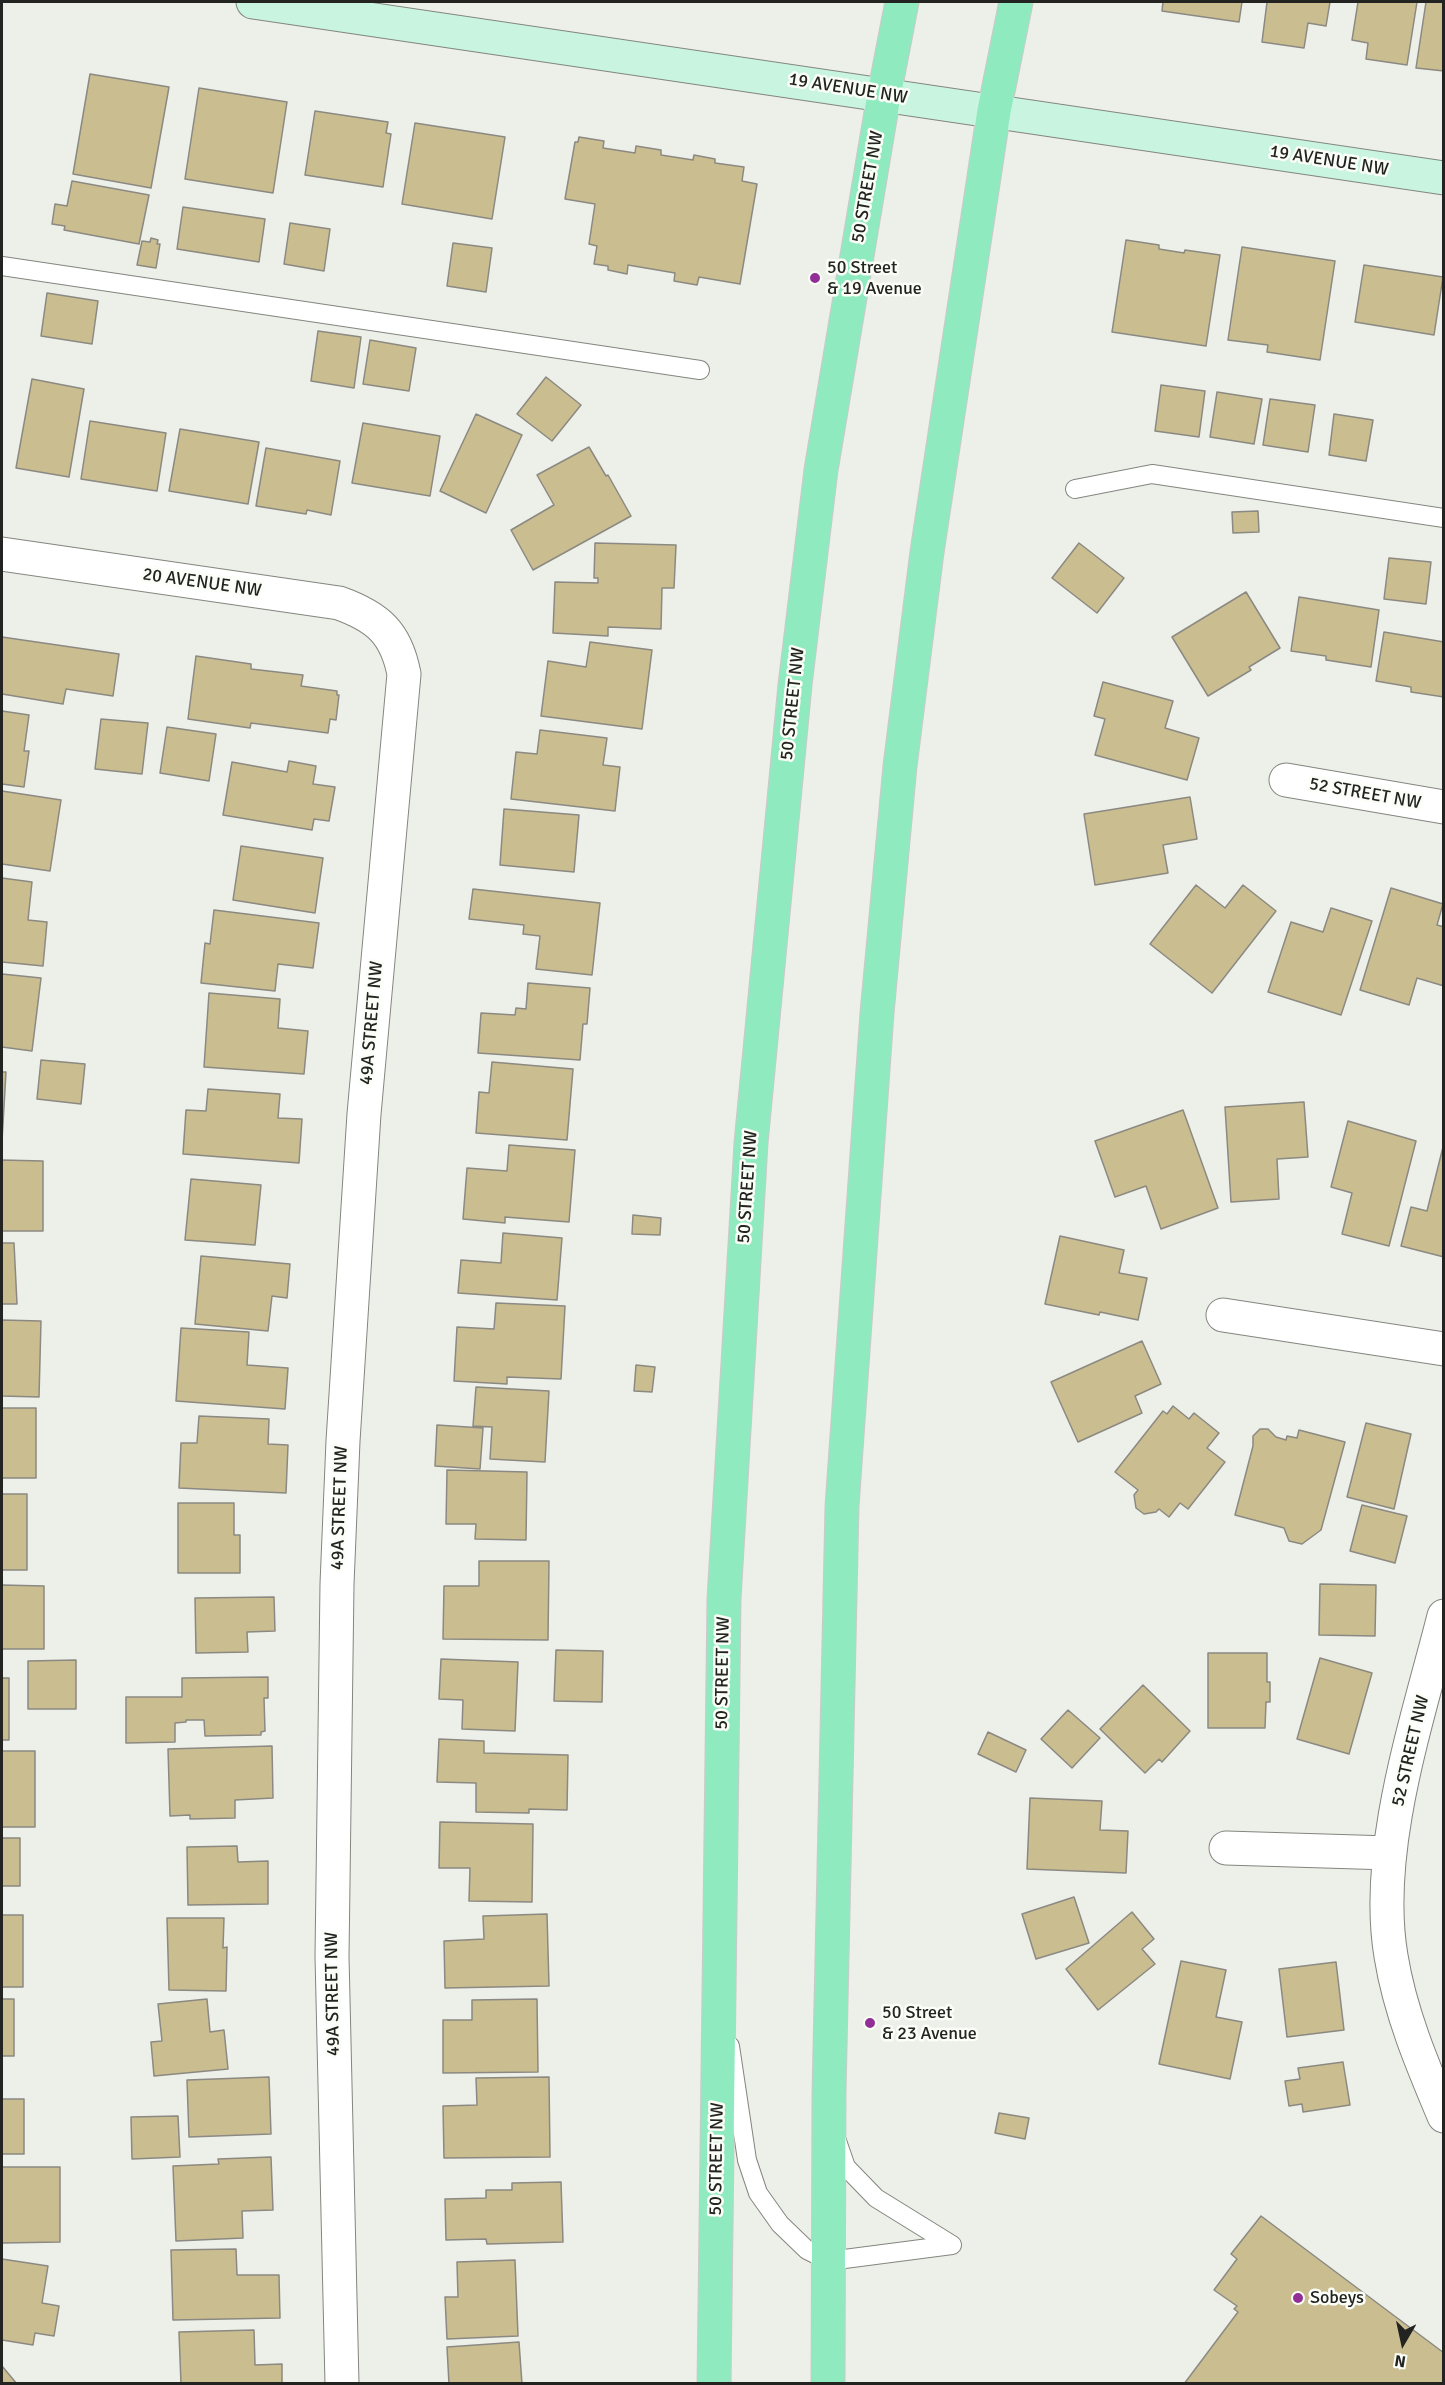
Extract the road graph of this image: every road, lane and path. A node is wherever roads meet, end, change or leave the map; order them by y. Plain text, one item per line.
1 (253, 2) edge
2 (902, 2) edge
3 (1016, 2) edge
4 (884, 95) junction
5 (994, 111) junction
6 (1443, 178) edge
7 (2, 266) edge
8 (700, 370) dead end
9 (1075, 489) dead end
10 (1443, 518) edge
11 (2, 554) edge
12 (391, 637) joint
13 (1286, 780) dead end
14 (1443, 807) edge
15 (1223, 1315) dead end
16 (1443, 1349) edge
17 (1443, 1616) edge
18 (1226, 1848) dead end
19 (1390, 1853) junction
20 (720, 1980) junction
21 (829, 2116) junction
22 (1443, 2116) edge
23 (829, 2261) junction
24 (342, 2384) edge
25 (714, 2384) edge
26 (828, 2384) edge

1 - 4 street, 19 AVENUE NW
2 - 4 main road, 50 STREET NW
3 - 5 main road
4 - 5 street, 19 AVENUE NW
4 - 20 main road, 50 STREET NW
5 - 6 street, 19 AVENUE NW
5 - 21 main road
7 - 8 lane
9 - 10 lane
11 - 12 street, 20 AVENUE NW
12 - 24 street, 49A STREET NW
13 - 14 street, 52 STREET NW
15 - 16 street
17 - 19 street, 52 STREET NW
18 - 19 street
19 - 22 street, 52 STREET NW
20 - 23 lane
20 - 25 main road, 50 STREET NW
21 - 23 main road
21 - 23 lane
23 - 26 main road

